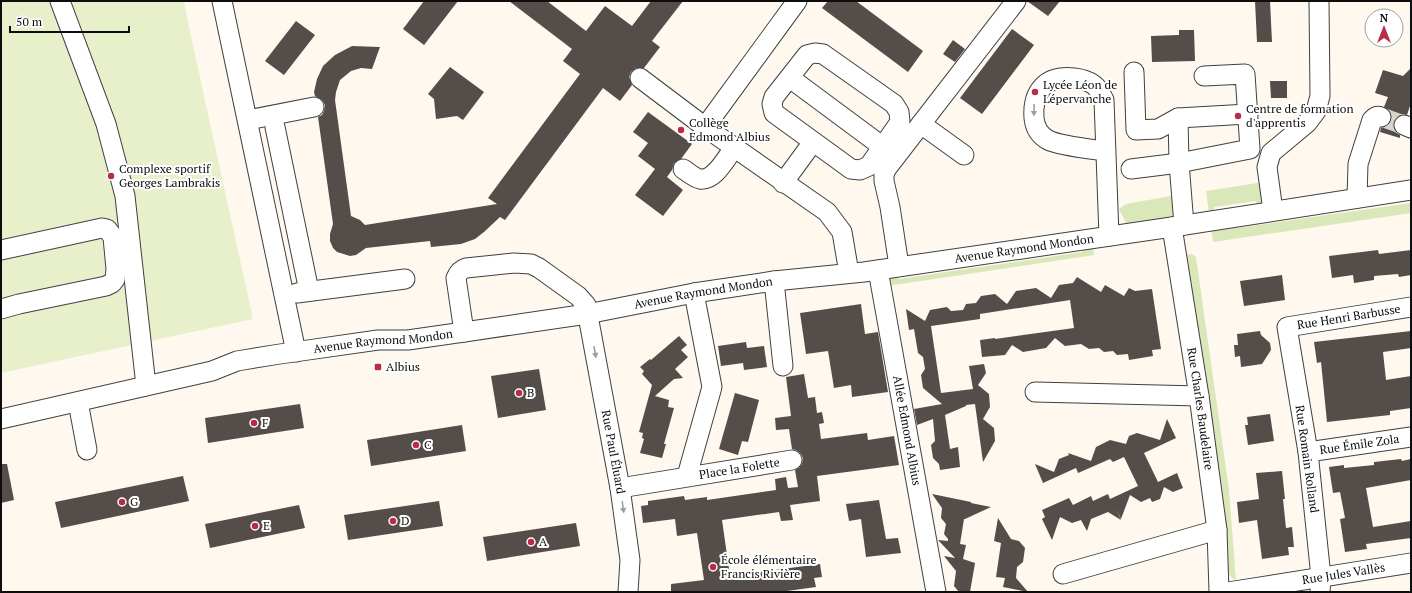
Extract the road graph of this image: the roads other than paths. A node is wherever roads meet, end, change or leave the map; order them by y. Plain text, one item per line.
1 (60, 1) edge
2 (222, 1) edge
3 (797, 1) edge
4 (1016, 1) edge
5 (1319, 1) edge
6 (1134, 72) dead end
7 (1204, 76) dead end
8 (640, 78) dead end
9 (790, 78) junction
10 (314, 107) dead end
11 (1248, 114) junction
12 (1381, 117) dead end
13 (1178, 118) junction
14 (248, 120) junction
15 (921, 124) junction
16 (274, 127) dead end
17 (705, 127) junction
18 (814, 142) junction
19 (883, 147) junction
20 (734, 148) junction
21 (1105, 151) junction
22 (964, 155) dead end
23 (1179, 163) junction
24 (683, 169) dead end
25 (1131, 169) dead end
26 (783, 183) junction
27 (1411, 190) edge
28 (1357, 198) junction
29 (1273, 211) junction
30 (1178, 226) junction
31 (1109, 236) junction
32 (1, 250) edge
33 (899, 266) junction
34 (878, 270) junction
35 (849, 273) junction
36 (405, 279) dead end
37 (774, 281) junction
38 (309, 291) junction
39 (694, 292) junction
40 (284, 296) junction
41 (1411, 307) edge
42 (1, 309) edge
43 (587, 314) junction
44 (1287, 327) joint
45 (464, 332) junction
46 (296, 352) junction
47 (783, 366) dead end
48 (146, 386) junction
49 (1035, 392) dead end
50 (1200, 396) junction
51 (78, 402) junction
52 (1, 419) edge
53 (1411, 437) edge
54 (87, 450) dead end
55 (1308, 452) junction
56 (792, 460) dead end
57 (687, 476) junction
58 (620, 488) junction
59 (1217, 530) junction
60 (1411, 564) edge
61 (1063, 574) dead end
62 (1321, 584) edge
63 (628, 592) edge
64 (936, 592) edge
65 (1219, 592) edge
66 (1228, 592) edge

1 - 48 street
2 - 14 street
3 - 17 street
4 - 15 street
5 - 29 street
6 - 13 street
7 - 11 street
8 - 17 street
9 - 18 street
9 - 19 street
9 - 19 street
10 - 14 street
11 - 13 street
11 - 23 street
12 - 28 street
13 - 23 street, Rue Charles Baudelaire
14 - 40 street
15 - 22 street
15 - 33 street
16 - 38 street
17 - 20 street
18 - 19 street
18 - 26 street
20 - 24 street
20 - 26 street
21 -> 21 street
21 - 31 street
23 - 25 street
23 - 30 street, Rue Charles Baudelaire
26 - 35 street
27 - 28 street, Avenue Raymond Mondon
28 - 29 street, Avenue Raymond Mondon
29 - 30 street, Avenue Raymond Mondon
30 - 31 street, Avenue Raymond Mondon
30 - 50 street, Rue Charles Baudelaire
31 - 33 street, Avenue Raymond Mondon
32 - 42 street
33 - 34 street, Avenue Raymond Mondon
34 - 35 street, Avenue Raymond Mondon
34 - 64 street, Allée Edmond Albius
35 - 37 street, Avenue Raymond Mondon
36 - 38 street
37 - 39 street, Avenue Raymond Mondon
37 - 47 street
38 - 40 street
39 - 43 street, Avenue Raymond Mondon
39 - 57 street, Place la Folette
40 - 46 street
41 - 44 street, Rue Henri Barbusse
43 - 45 street, Avenue Raymond Mondon
43 - 45 street, Rue Paul Éluard
43 -> 58 street, Rue Paul Éluard
44 - 55 street, Rue Romain Rolland
45 - 46 street, Avenue Raymond Mondon
46 - 48 street, Avenue Raymond Mondon
48 - 51 street, Avenue Raymond Mondon
49 - 50 street
50 - 59 street, Rue Charles Baudelaire
51 - 52 street, Avenue Raymond Mondon
51 - 54 street
53 - 55 street, Rue Émile Zola
55 - 62 street, Rue Romain Rolland
56 - 57 street, Place la Folette
57 - 58 street, Place la Folette
58 -> 63 street, Rue Paul Éluard
59 - 61 street
59 - 65 street, Rue Charles Baudelaire
60 - 62 street, Rue Jules Vallès
62 - 66 street, Rue Jules Vallès

